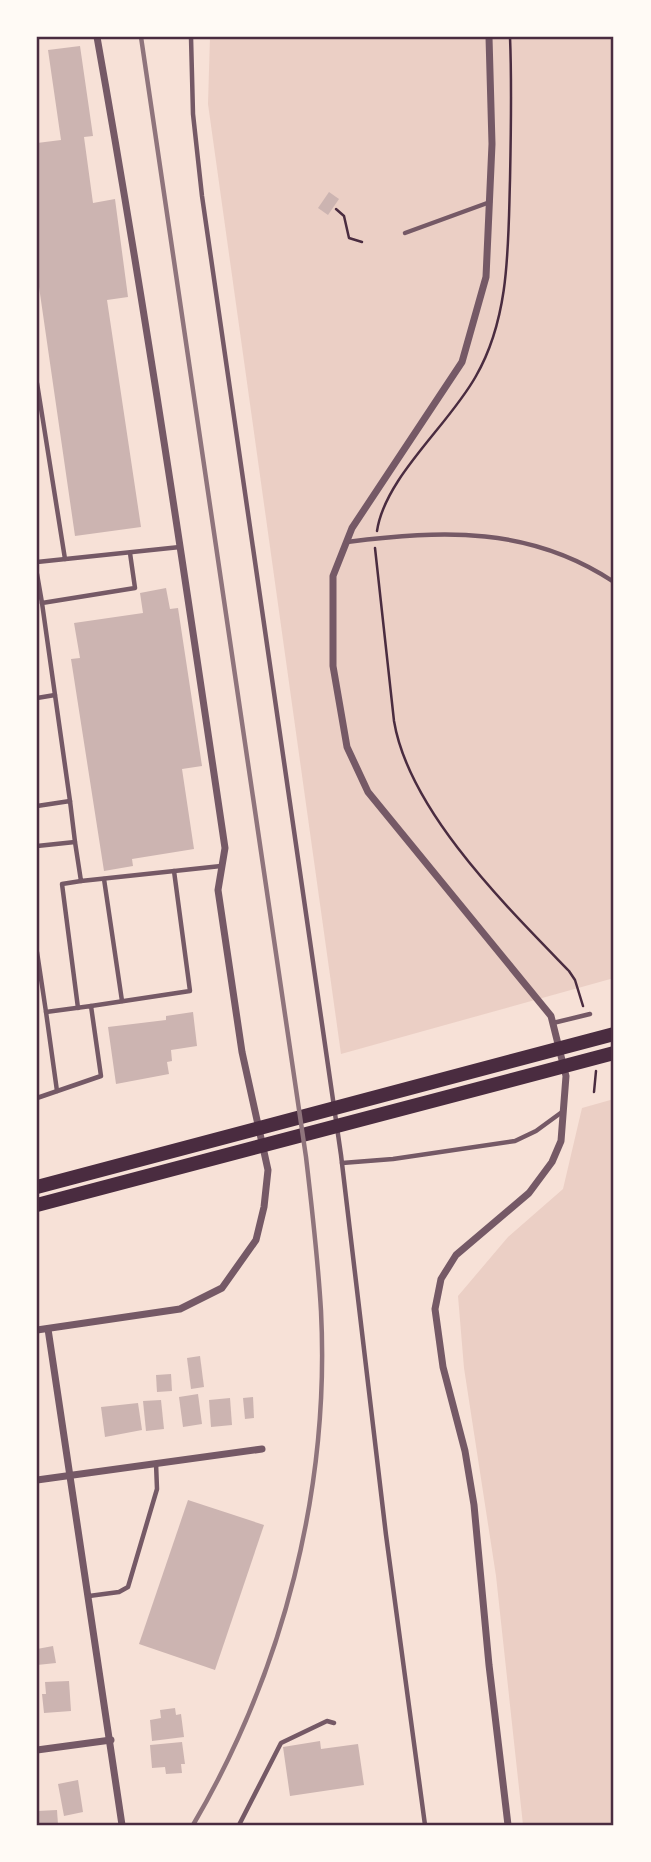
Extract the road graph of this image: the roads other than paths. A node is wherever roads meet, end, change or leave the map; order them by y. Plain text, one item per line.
1 (97, 37) edge
2 (191, 37) edge
3 (489, 37) edge
4 (490, 202) junction
5 (405, 233) dead end
6 (37, 383) edge
7 (347, 542) junction
8 (181, 546) junction
9 (130, 553) junction
10 (65, 559) junction
11 (37, 562) edge
12 (37, 574) edge
13 (614, 582) edge
14 (37, 583) edge
15 (41, 603) junction
16 (55, 695) junction
17 (37, 698) edge
18 (70, 801) junction
19 (37, 806) edge
20 (75, 842) junction
21 (37, 846) edge
22 (223, 866) junction
23 (174, 871) junction
24 (104, 879) junction
25 (81, 881) junction
26 (37, 952) edge
27 (122, 1001) junction
28 (91, 1006) junction
29 (78, 1008) junction
30 (46, 1012) junction
31 (588, 1015) road end
32 (553, 1023) junction
33 (614, 1034) edge
34 (614, 1053) edge
35 (57, 1091) junction
36 (37, 1098) edge
37 (564, 1111) junction
38 (342, 1163) junction
39 (37, 1187) edge
40 (37, 1205) edge
41 (48, 1329) junction
42 (37, 1330) edge
43 (262, 1449) dead end
44 (156, 1463) junction
45 (70, 1476) junction
46 (37, 1480) edge
47 (89, 1596) junction
48 (334, 1723) dead end
49 (111, 1740) junction
50 (37, 1750) edge
51 (122, 1825) edge
52 (239, 1825) edge
53 (425, 1825) edge
54 (508, 1825) edge

1 - 8 street
2 - 38 lane
3 - 4 street
4 - 5 lane
4 - 7 street
6 - 10 lane
7 - 13 lane
7 - 32 street
8 - 9 lane
8 - 22 street
9 - 10 lane
9 - 15 lane
10 - 11 lane
12 - 14 lane
14 - 15 lane
15 - 16 lane
16 - 17 lane
16 - 18 lane
18 - 19 lane
18 - 20 lane
20 - 21 lane
20 - 25 lane
22 - 23 lane
22 - 41 street
23 - 24 lane
23 - 27 lane
24 - 25 lane
24 - 27 lane
25 - 29 lane
26 - 30 lane
27 - 28 lane
28 - 29 lane
28 - 35 lane
29 - 30 lane
30 - 35 lane
31 - 32 lane
32 - 37 street
33 - 39 highway
34 - 40 highway
35 - 36 lane
37 - 38 lane
37 - 54 street
38 - 53 lane
41 - 42 street
41 - 45 street
43 - 44 street
44 - 45 street
44 - 47 lane
45 - 46 street
45 - 47 street
47 - 49 street
48 - 52 lane
49 - 50 street
49 - 51 street

